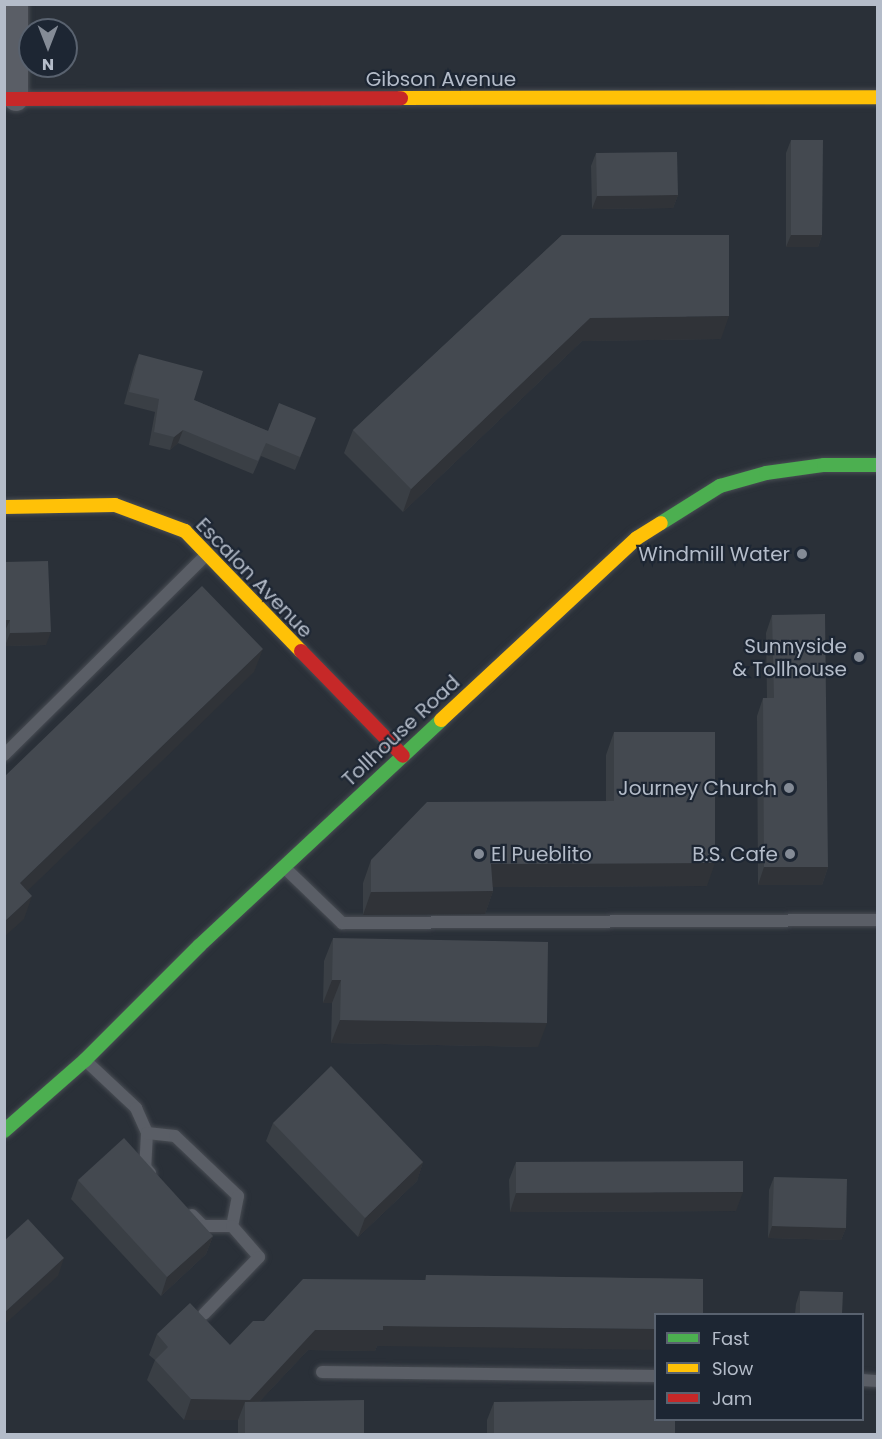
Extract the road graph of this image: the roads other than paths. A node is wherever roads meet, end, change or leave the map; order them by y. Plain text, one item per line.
1 (16, 4) edge
2 (878, 97) edge
3 (10, 99) edge
4 (878, 465) edge
5 (4, 507) edge
6 (206, 554) junction
7 (4, 755) edge
8 (403, 756) junction
9 (284, 867) junction
10 (878, 920) edge
11 (85, 1060) junction
12 (4, 1131) edge
13 (147, 1133) junction
14 (159, 1182) edge
15 (181, 1204) edge
16 (232, 1226) junction
17 (204, 1314) edge
18 (322, 1372) dead end
19 (654, 1376) edge

1 - 3 street
2 - 3 street, Gibson Avenue
4 - 8 street, Tollhouse Road
5 - 6 street, Escalon Avenue
6 - 7 lane
6 - 8 street, Escalon Avenue
8 - 9 street, Tollhouse Road
9 - 10 lane
9 - 11 street, Tollhouse Road
11 - 12 street, Tollhouse Road
11 - 13 lane
13 - 14 lane
13 - 16 lane
15 - 16 lane
16 - 17 lane
18 - 19 lane

